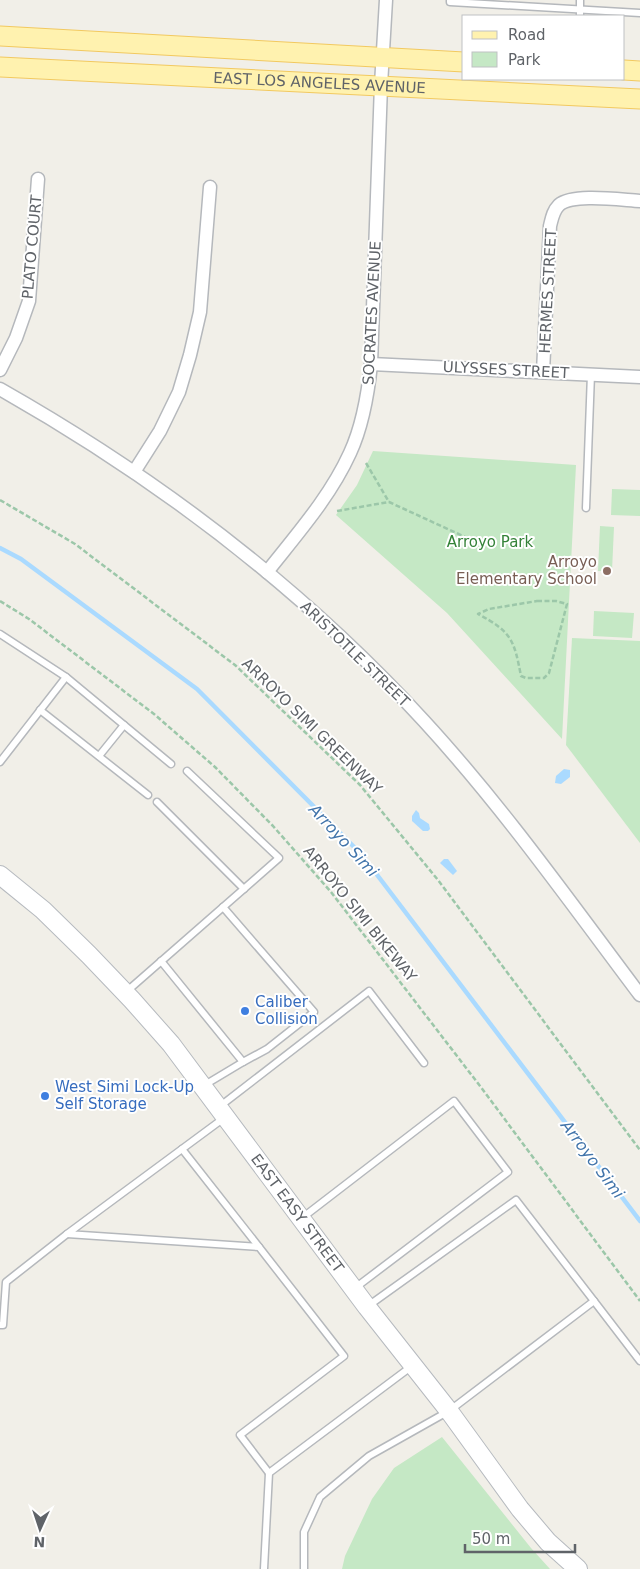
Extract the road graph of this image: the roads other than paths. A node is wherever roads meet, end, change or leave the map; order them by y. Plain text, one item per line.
1 (386, 0) edge
2 (450, 0) edge
3 (580, 0) edge
4 (580, 13) edge
5 (640, 13) edge
6 (0, 36) edge
7 (383, 57) junction
8 (462, 62) edge
9 (0, 67) edge
10 (625, 70) edge
11 (640, 71) edge
12 (381, 85) junction
13 (640, 99) edge
14 (38, 179) dead end
15 (210, 188) dead end
16 (640, 201) edge
17 (371, 364) junction
18 (0, 370) edge
19 (543, 372) junction
20 (591, 374) junction
21 (640, 377) edge
22 (0, 389) edge
23 (134, 472) junction
24 (586, 508) dead end
25 (267, 572) junction
26 (0, 634) edge
27 (66, 677) junction
28 (40, 710) junction
29 (124, 725) junction
30 (99, 756) junction
31 (0, 762) edge
32 (171, 764) dead end
33 (187, 771) dead end
34 (148, 795) dead end
35 (157, 802) dead end
36 (1, 878) edge
37 (244, 889) junction
38 (223, 906) junction
39 (161, 960) junction
40 (125, 992) junction
41 (640, 995) edge
42 (243, 1062) junction
43 (424, 1063) dead end
44 (202, 1087) junction
45 (222, 1112) junction
46 (182, 1149) junction
47 (301, 1219) junction
48 (67, 1234) junction
49 (259, 1247) junction
50 (354, 1288) junction
51 (594, 1301) junction
52 (367, 1306) junction
53 (0, 1325) edge
54 (640, 1361) edge
55 (413, 1365) junction
56 (449, 1411) junction
57 (269, 1473) junction
58 (264, 1569) edge
59 (304, 1569) edge
60 (578, 1569) edge

1 - 7 street, SOCRATES AVENUE
2 - 4 lane
3 - 4 lane
4 - 5 lane
6 - 7 main road, EAST LOS ANGELES AVENUE
7 - 8 main road, EAST LOS ANGELES AVENUE
7 - 12 street, SOCRATES AVENUE
9 - 12 main road, EAST LOS ANGELES AVENUE
10 - 11 main road
12 - 13 main road, EAST LOS ANGELES AVENUE
12 - 17 street, SOCRATES AVENUE
14 - 18 street, PLATO COURT
15 - 23 street
16 - 19 street, HERMES STREET
17 - 19 street, ULYSSES STREET
17 - 25 street, SOCRATES AVENUE
19 - 20 street, ULYSSES STREET
20 - 21 street, ULYSSES STREET
20 - 24 lane
22 - 23 street, ARISTOTLE STREET
23 - 25 street, ARISTOTLE STREET
25 - 41 street, ARISTOTLE STREET
26 - 27 lane
27 - 28 lane
27 - 29 lane
28 - 30 lane
28 - 31 lane
29 - 30 lane
29 - 32 lane
30 - 34 lane
33 - 37 lane
35 - 37 lane
36 - 40 street, EAST EASY STREET
37 - 38 lane
38 - 39 lane
38 - 42 lane
39 - 40 lane
39 - 42 lane
40 - 44 street, EAST EASY STREET
42 - 44 lane
43 - 45 lane
44 - 45 street, EAST EASY STREET
45 - 46 lane
45 - 47 street, EAST EASY STREET
46 - 48 lane
46 - 49 lane
47 - 50 street, EAST EASY STREET
47 - 50 lane
48 - 49 lane
48 - 53 lane
49 - 57 lane
50 - 52 street, EAST EASY STREET
51 - 52 lane
51 - 54 lane
51 - 56 lane
52 - 55 street, EAST EASY STREET
55 - 56 street, EAST EASY STREET
55 - 57 lane
56 - 59 lane
56 - 60 street, EAST EASY STREET
57 - 58 lane

